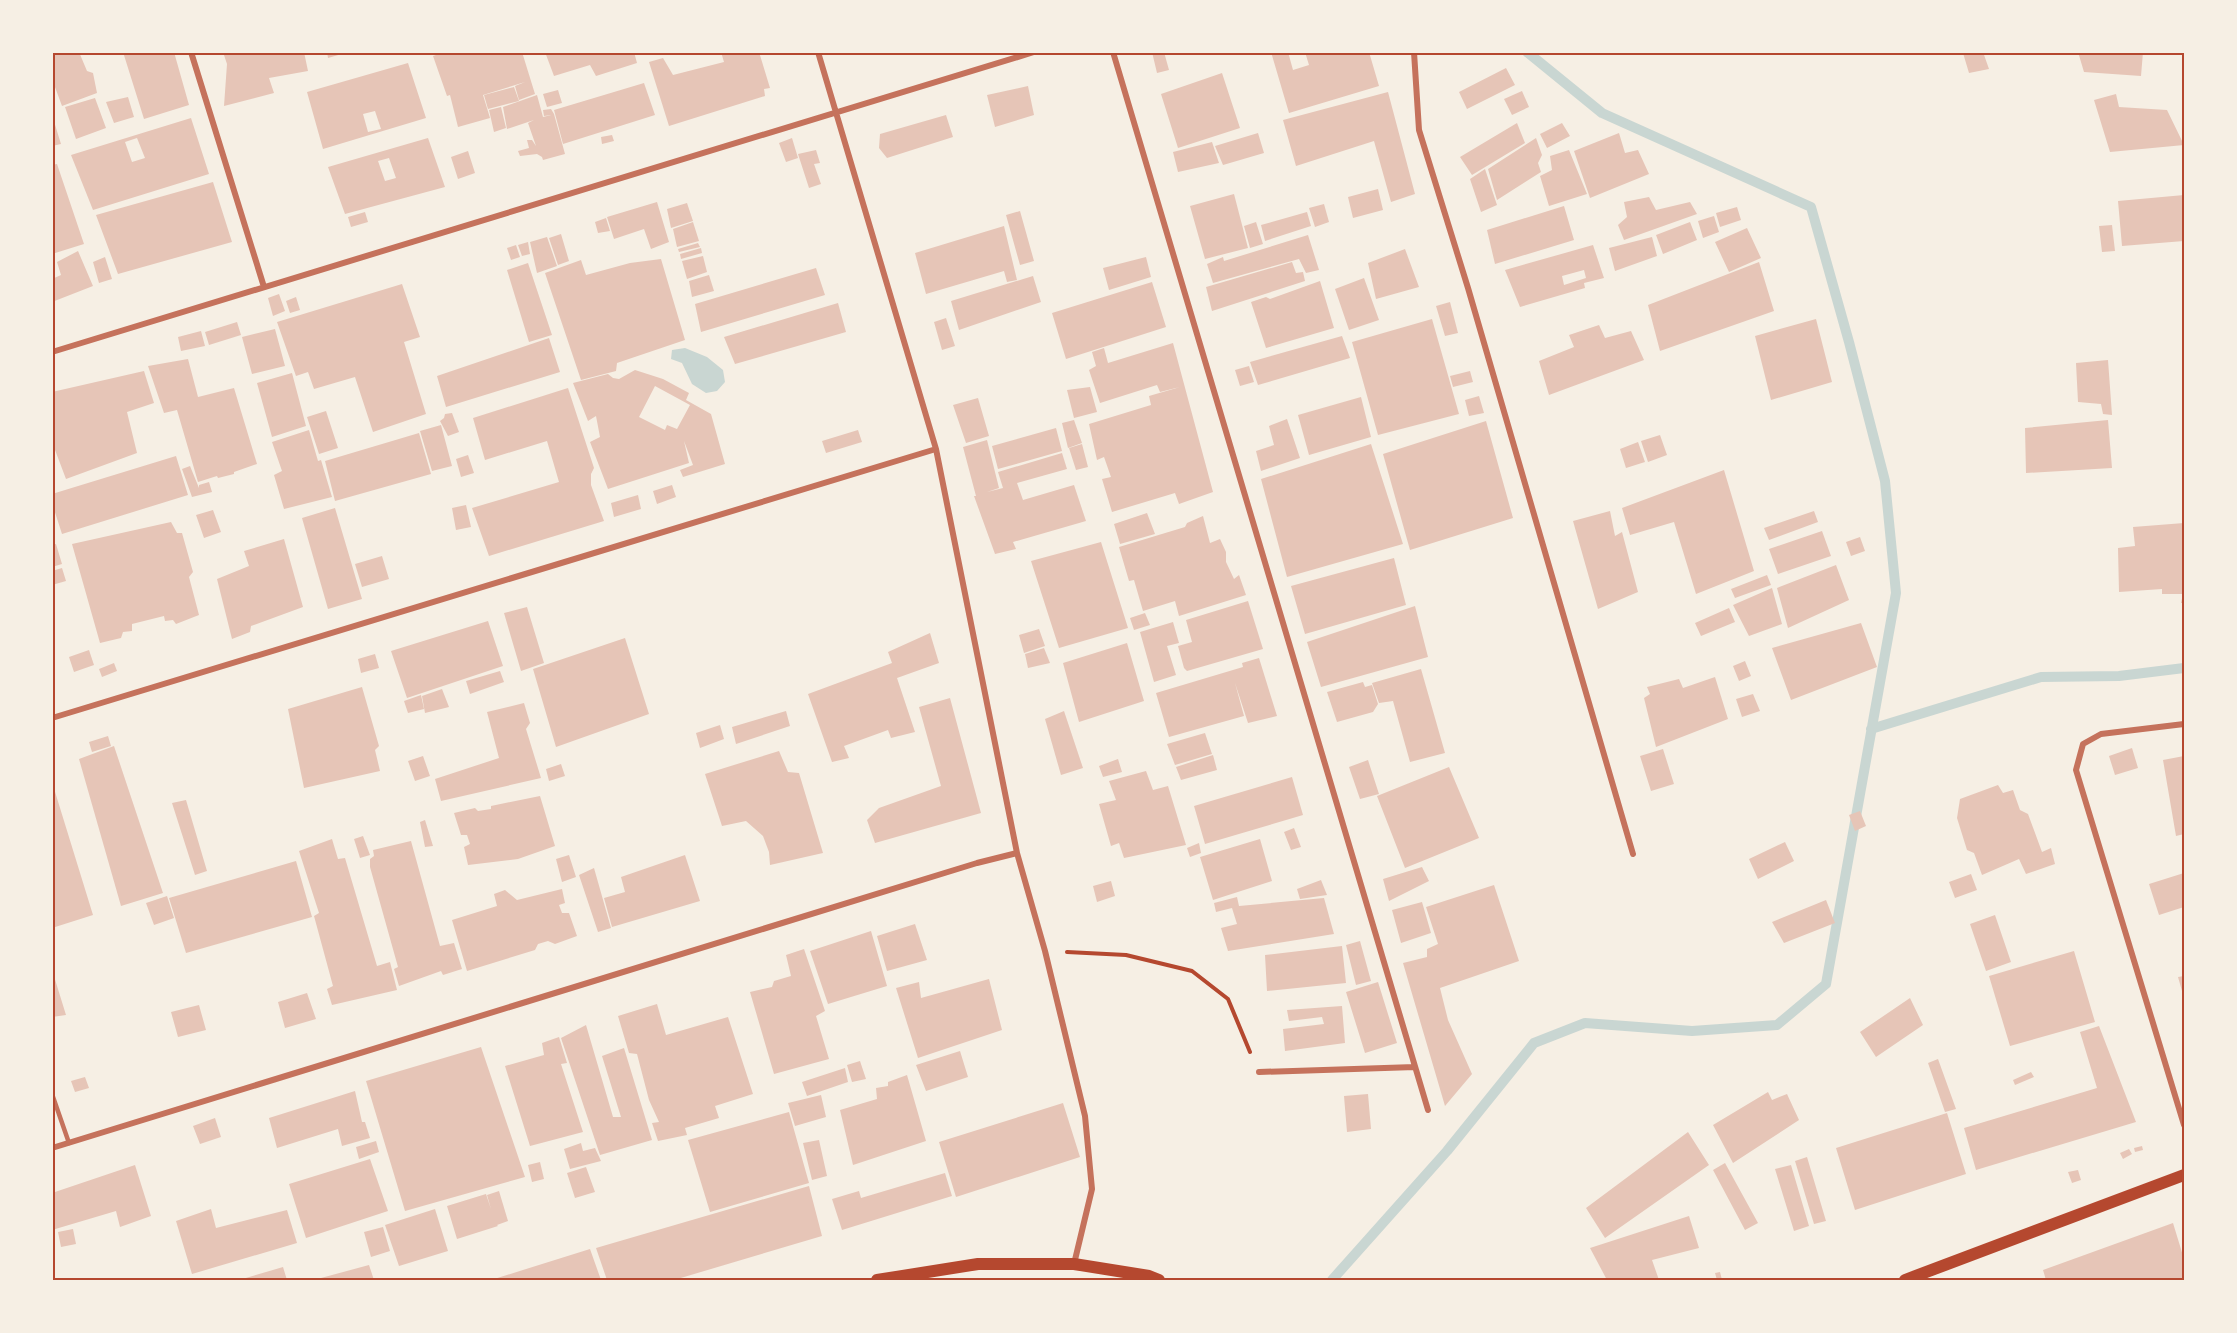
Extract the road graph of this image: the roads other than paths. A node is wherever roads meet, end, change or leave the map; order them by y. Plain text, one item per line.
1 (191, 52) edge
2 (818, 52) edge
3 (1034, 52) edge
4 (1113, 52) edge
5 (1414, 52) edge
6 (836, 113) junction
7 (264, 287) junction
8 (52, 352) edge
9 (936, 449) junction
10 (52, 718) edge
11 (2184, 724) edge
12 (1017, 854) junction
13 (1633, 854) dead end
14 (1415, 1067) junction
15 (1259, 1072) road end
16 (52, 1094) edge
17 (1428, 1110) dead end
18 (2184, 1125) edge
19 (69, 1143) junction
20 (52, 1148) edge
21 (2184, 1175) edge
22 (1074, 1264) junction
23 (877, 1281) edge
24 (1159, 1281) edge
25 (1905, 1281) edge

1 - 7 street
2 - 6 street
3 - 6 street
4 - 14 street
5 - 13 street
6 - 7 street
6 - 9 street
7 - 8 street
9 - 10 street
9 - 12 street
11 - 18 street
12 - 19 street
12 - 22 street
14 - 15 street
14 - 17 street
16 - 19 lane
19 - 20 street
21 - 25 main road
22 - 23 main road
22 - 24 main road

